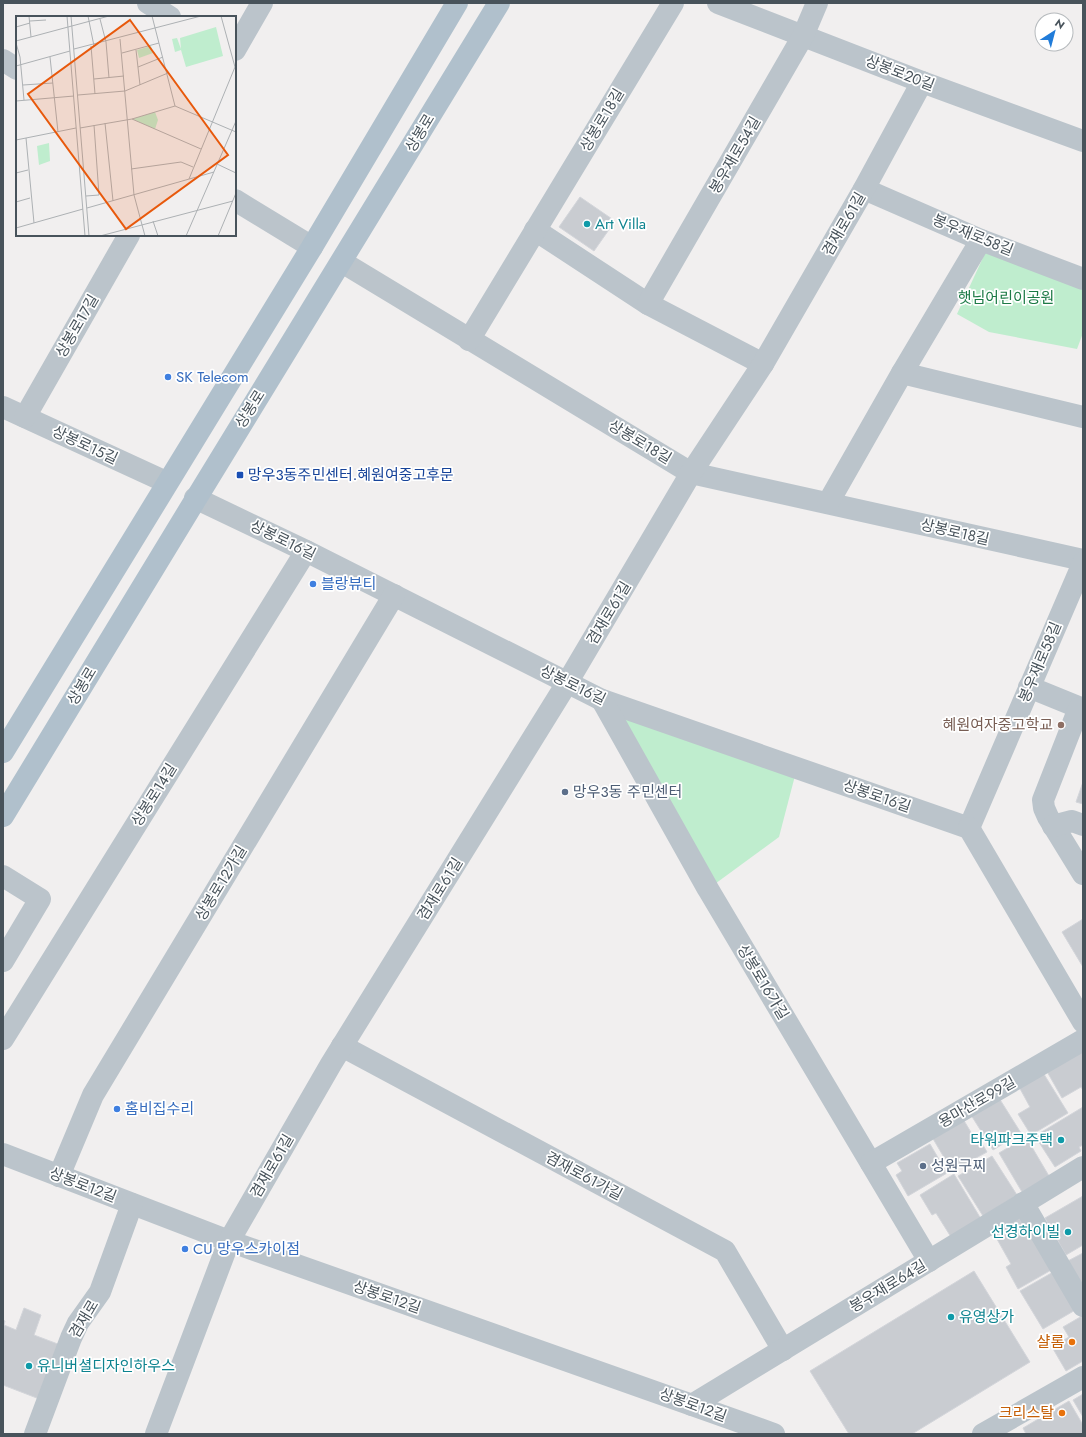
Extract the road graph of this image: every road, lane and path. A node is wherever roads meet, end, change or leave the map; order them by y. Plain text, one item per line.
1 (148, 3) edge
2 (262, 3) edge
3 (457, 3) edge
4 (499, 3) edge
5 (673, 3) edge
6 (718, 3) edge
7 (817, 3) edge
8 (168, 16) edge
9 (804, 36) junction
10 (236, 48) edge
11 (3, 60) edge
12 (16, 68) edge
13 (922, 82) junction
14 (1083, 141) edge
15 (864, 189) junction
16 (236, 201) edge
17 (535, 230) junction
18 (128, 236) edge
19 (982, 240) junction
20 (312, 247) junction
21 (342, 262) junction
22 (1083, 278) edge
23 (648, 304) junction
24 (469, 340) junction
25 (763, 364) junction
26 (902, 373) junction
27 (3, 407) edge
28 (25, 417) junction
29 (1083, 417) edge
30 (691, 473) junction
31 (166, 482) junction
32 (195, 498) junction
33 (828, 503) junction
34 (306, 551) junction
35 (1083, 562) edge
36 (394, 595) junction
37 (567, 683) junction
38 (1029, 687) junction
39 (602, 700) junction
40 (1081, 709) edge
41 (3, 752) edge
42 (3, 816) edge
43 (1083, 825) edge
44 (1053, 826) junction
45 (969, 828) junction
46 (1083, 874) edge
47 (3, 876) edge
48 (3, 961) edge
49 (1083, 1022) edge
50 (3, 1039) edge
51 (1083, 1040) edge
52 (342, 1046) junction
53 (3, 1154) edge
54 (871, 1163) junction
55 (1083, 1167) edge
56 (59, 1176) junction
57 (1023, 1203) junction
58 (132, 1204) junction
59 (229, 1241) junction
60 (929, 1261) junction
61 (1083, 1306) edge
62 (783, 1350) junction
63 (1083, 1376) edge
64 (692, 1405) junction
65 (35, 1434) edge
66 (156, 1434) edge
67 (774, 1434) edge
68 (983, 1434) edge

1 - 8 street
2 - 10 street
3 - 20 main road
4 - 21 main road, 상봉로
5 - 17 street, 상봉로18길
6 - 9 street, 상봉로20길
7 - 9 street, 봉우재로54길
9 - 13 street, 상봉로20길
9 - 23 street, 봉우재로54길
11 - 12 street
13 - 14 street, 상봉로20길
13 - 15 street, 겸재로61길
15 - 19 street, 봉우재로58길
15 - 25 street, 겸재로61길
16 - 20 street
17 - 23 street
17 - 24 street, 상봉로18길
18 - 28 street, 상봉로17길
19 - 22 street, 봉우재로58길
19 - 26 street
20 - 31 main road
21 - 24 street, 상봉로18길
21 - 32 main road, 상봉로
23 - 25 street
24 - 30 street, 상봉로18길
25 - 30 street, 겸재로61길
26 - 29 street
26 - 33 street
27 - 28 street, 상봉로15길
28 - 31 street, 상봉로15길
30 - 33 street, 상봉로18길
30 - 37 street, 겸재로61길
31 - 32 main road
31 - 41 main road
32 - 34 street, 상봉로16길
32 - 42 main road, 상봉로
33 - 35 street, 상봉로18길
34 - 36 street, 상봉로16길
34 - 50 street, 상봉로14길
35 - 38 street, 봉우재로58길
36 - 37 street, 상봉로16길
36 - 56 street, 상봉로12가길
37 - 39 street, 상봉로16길
37 - 52 street, 겸재로61길
38 - 40 street
38 - 45 street, 봉우재로58길
39 - 45 street, 상봉로16길
39 - 54 street, 상봉로16가길
40 - 44 street
43 - 44 street
44 - 46 street
45 - 49 street
47 - 48 street
51 - 54 street, 용마산로99길
52 - 59 street, 겸재로61길
52 - 62 street, 겸재로61가길
53 - 56 street, 상봉로12길
54 - 60 street, 상봉로16가길
55 - 57 street, 봉우재로64길
56 - 58 street, 상봉로12길
57 - 60 street, 봉우재로64길
57 - 61 street
58 - 59 street, 상봉로12길
58 - 65 street, 겸재로
59 - 64 street, 상봉로12길
59 - 66 street, 겸재로61길
60 - 62 street, 봉우재로64길
62 - 64 street, 봉우재로64길
63 - 68 street
64 - 67 street, 상봉로12길

